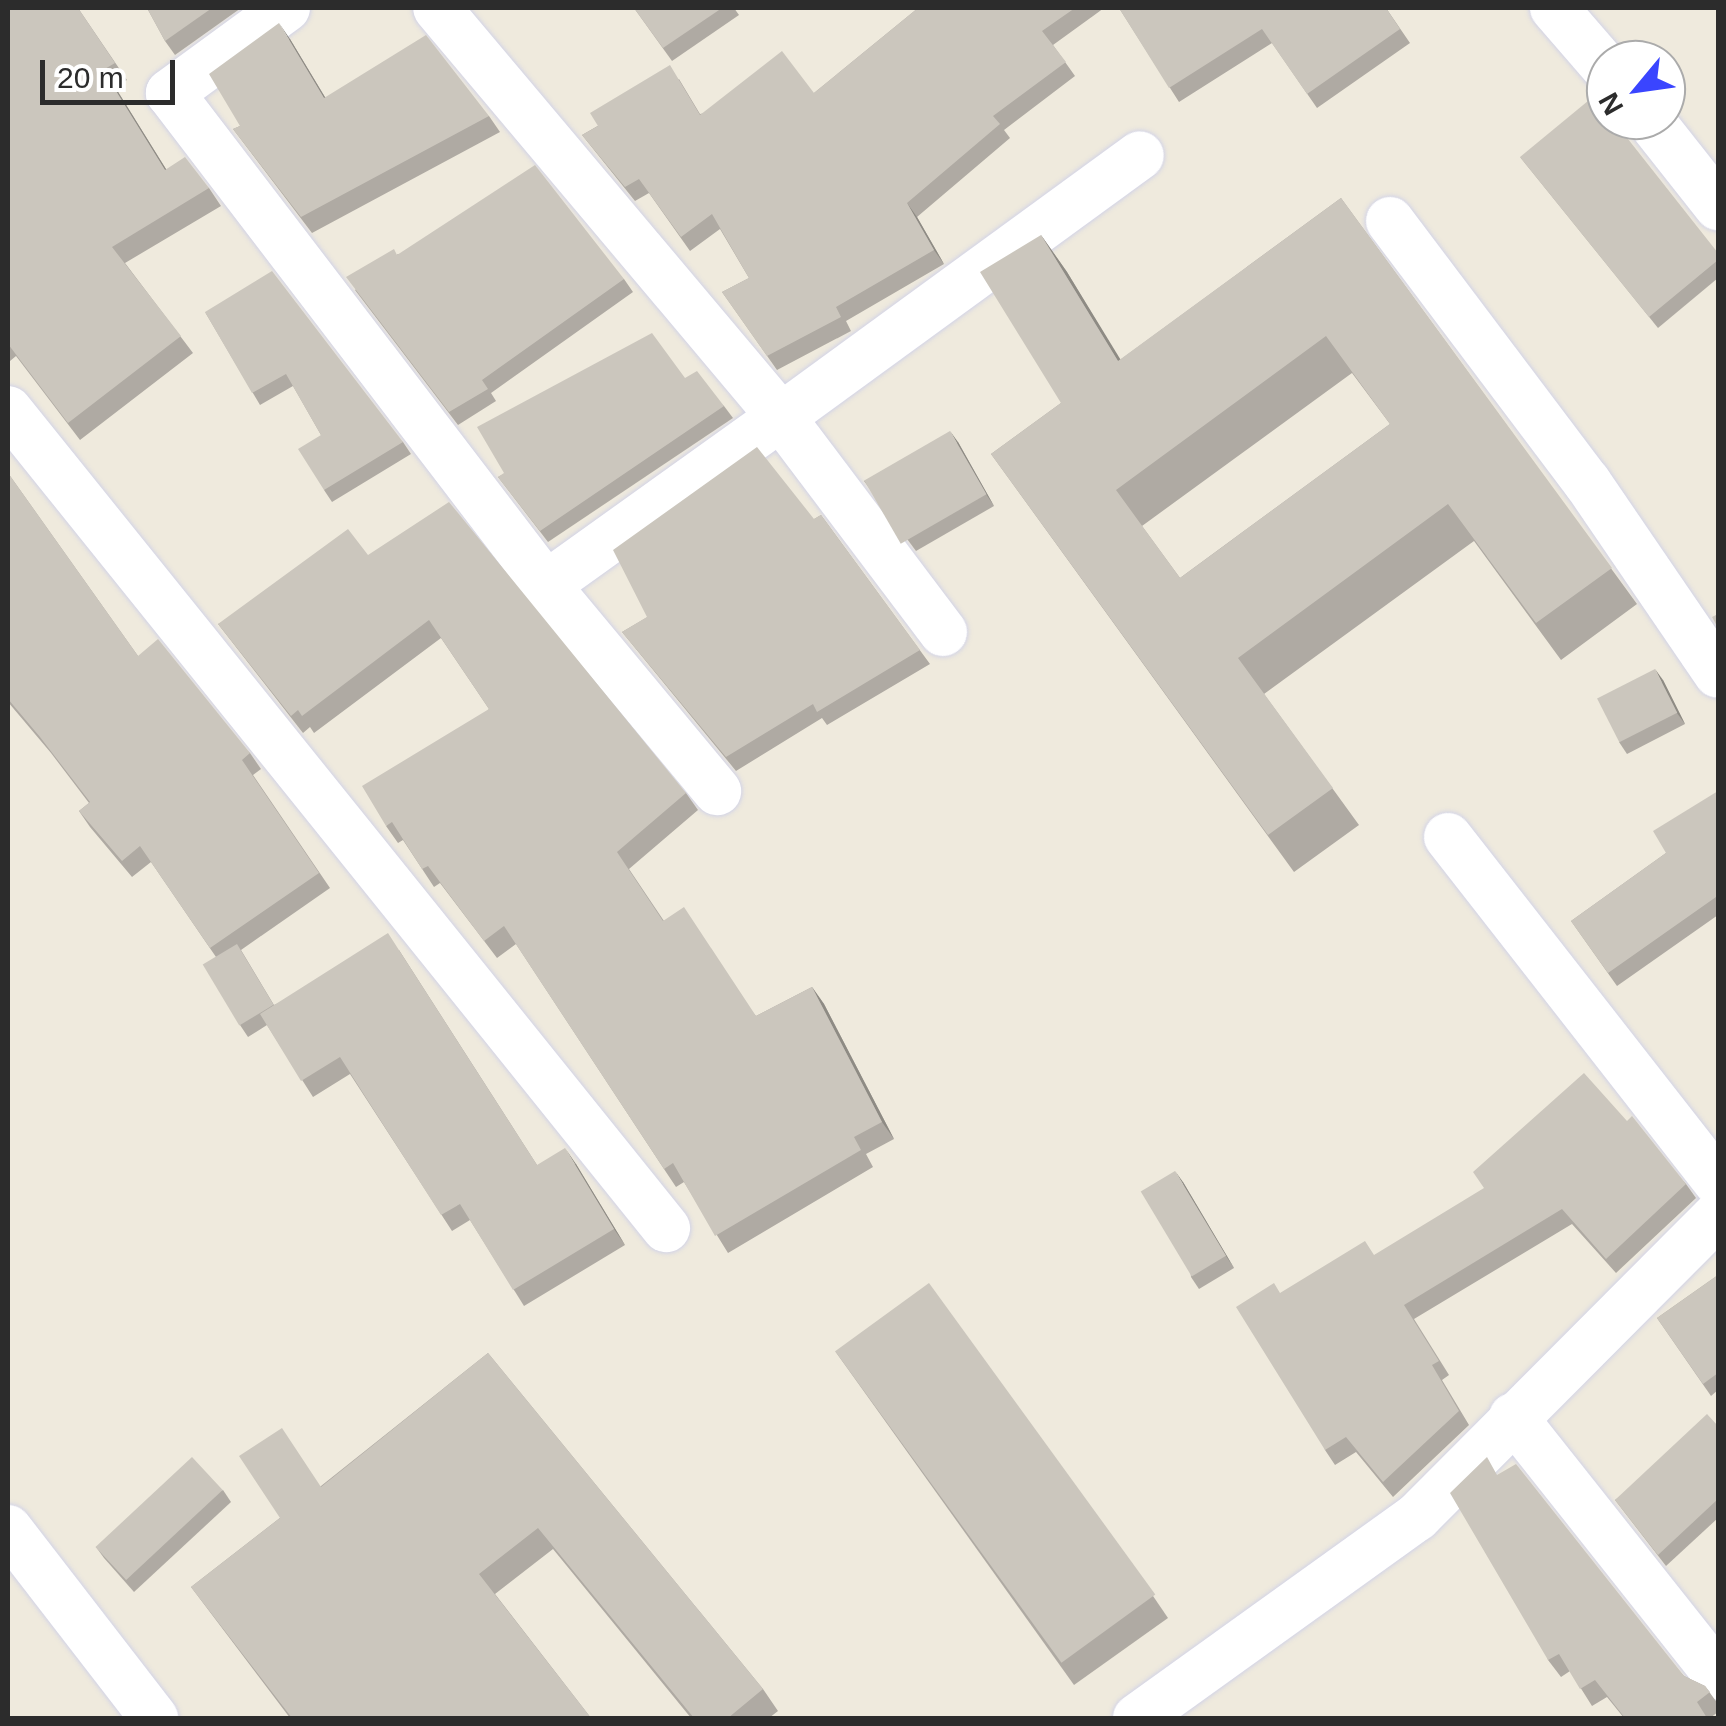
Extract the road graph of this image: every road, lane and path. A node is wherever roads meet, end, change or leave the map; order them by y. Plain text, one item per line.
1 (286, 8) edge
2 (437, 8) edge
3 (1554, 8) edge
4 (1586, 45) edge
5 (1666, 140) edge
6 (1140, 155) dead end
7 (1718, 206) edge
8 (1390, 222) dead end
9 (8, 410) edge
10 (781, 417) junction
11 (546, 585) junction
12 (943, 632) dead end
13 (1718, 674) edge
14 (717, 791) dead end
15 (1448, 837) dead end
16 (1718, 1182) edge
17 (1718, 1215) edge
18 (666, 1228) dead end
19 (1514, 1417) junction
20 (8, 1529) edge
21 (1718, 1676) edge
22 (154, 1718) edge
23 (1137, 1718) edge

1 - 11 street
2 - 10 street
3 - 4 street
5 - 7 street
6 - 10 street
8 - 13 street
9 - 18 street
10 - 11 street
10 - 12 street
11 - 14 street
15 - 16 street
17 - 19 street
19 - 21 street
19 - 23 street
20 - 22 street

